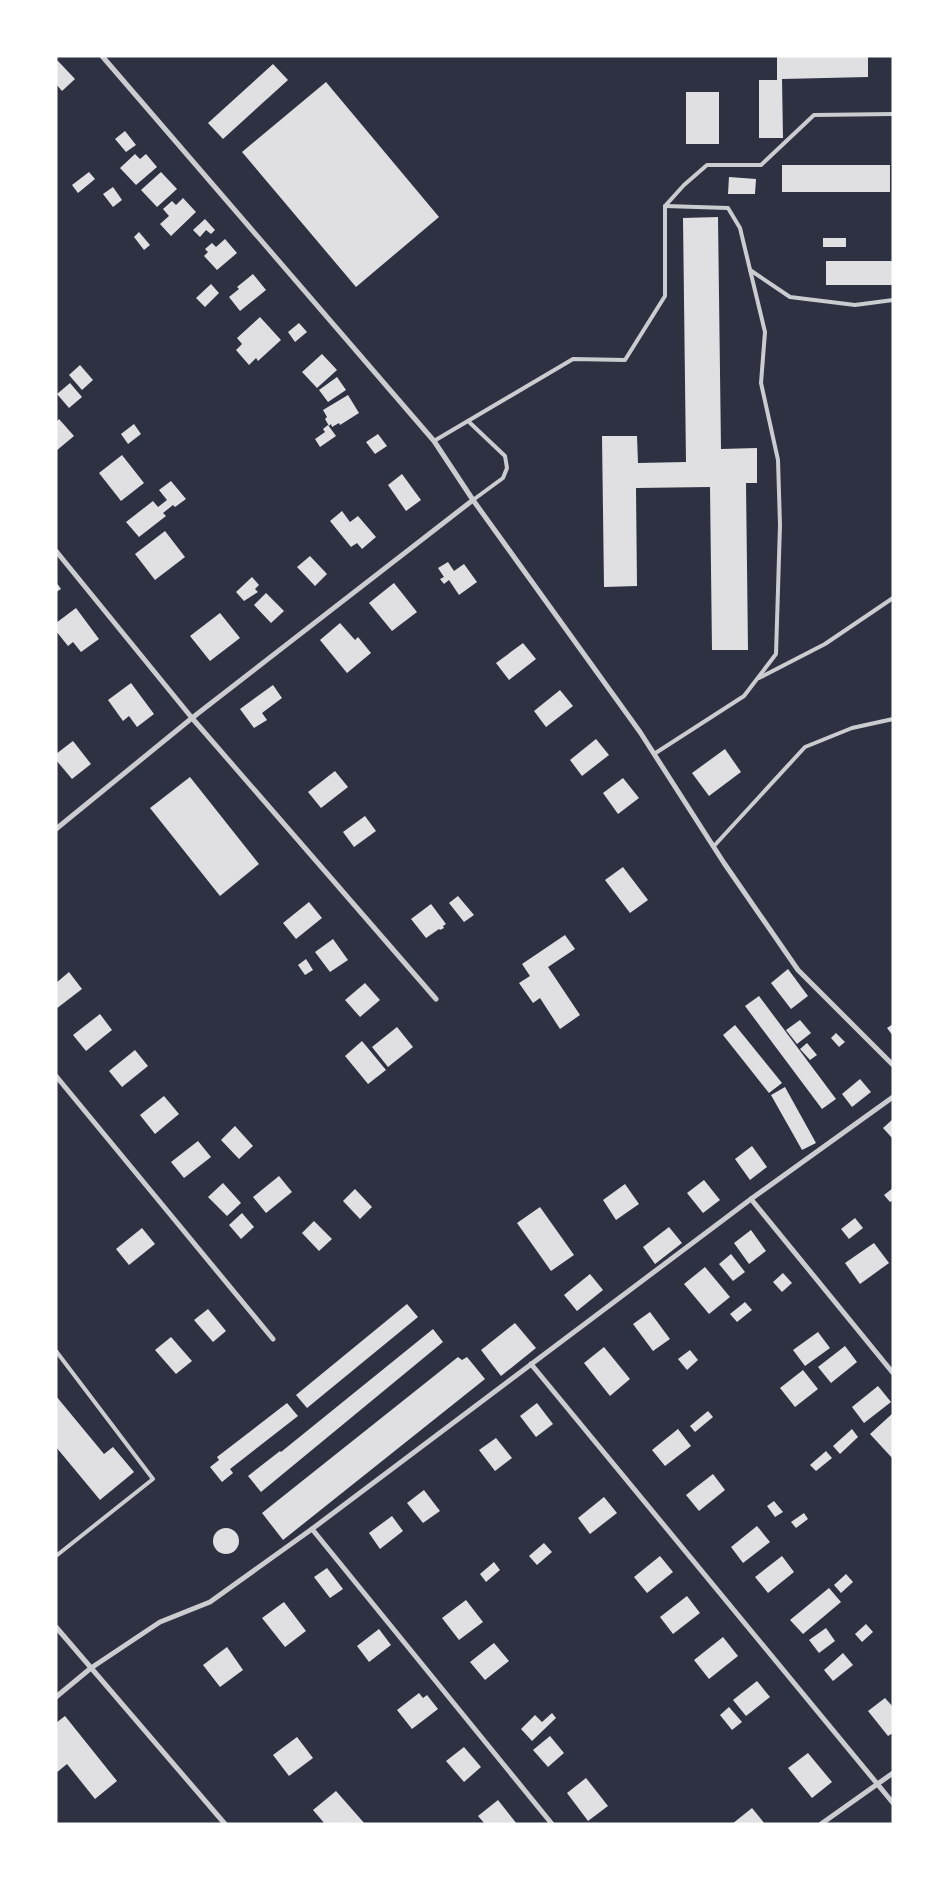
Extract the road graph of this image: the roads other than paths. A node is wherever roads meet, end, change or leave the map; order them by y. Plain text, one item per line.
1 (102, 56) edge
2 (893, 114) edge
3 (665, 206) junction
4 (750, 270) junction
5 (893, 300) edge
6 (468, 421) junction
7 (434, 441) junction
8 (473, 500) junction
9 (56, 551) edge
10 (893, 598) edge
11 (757, 679) junction
12 (192, 718) junction
13 (893, 719) edge
14 (654, 754) junction
15 (56, 829) edge
16 (714, 846) junction
17 (436, 1000) dead end
18 (893, 1064) edge
19 (56, 1076) edge
20 (893, 1097) edge
21 (751, 1199) junction
22 (273, 1339) dead end
23 (56, 1351) edge
24 (532, 1364) junction
25 (893, 1372) edge
26 (312, 1529) junction
27 (56, 1556) edge
28 (56, 1627) edge
29 (91, 1668) junction
30 (56, 1696) edge
31 (893, 1773) edge
32 (878, 1784) junction
33 (893, 1803) edge
34 (226, 1824) edge
35 (552, 1824) edge
36 (821, 1824) edge

1 - 7 street
2 - 3 lane
3 - 4 lane
3 - 6 lane
4 - 5 lane
4 - 11 lane
6 - 7 lane
6 - 8 lane
7 - 8 street
8 - 12 street
8 - 14 street
9 - 12 street
10 - 11 lane
11 - 14 lane
12 - 15 street
12 - 17 street
13 - 16 lane
14 - 16 street
16 - 18 street
19 - 22 street
20 - 21 street
21 - 24 street
21 - 25 street
23 - 27 lane
24 - 26 street
24 - 32 street
26 - 29 street
26 - 35 street
28 - 29 street
29 - 30 street
29 - 34 street
31 - 32 street
32 - 33 street
32 - 36 street

